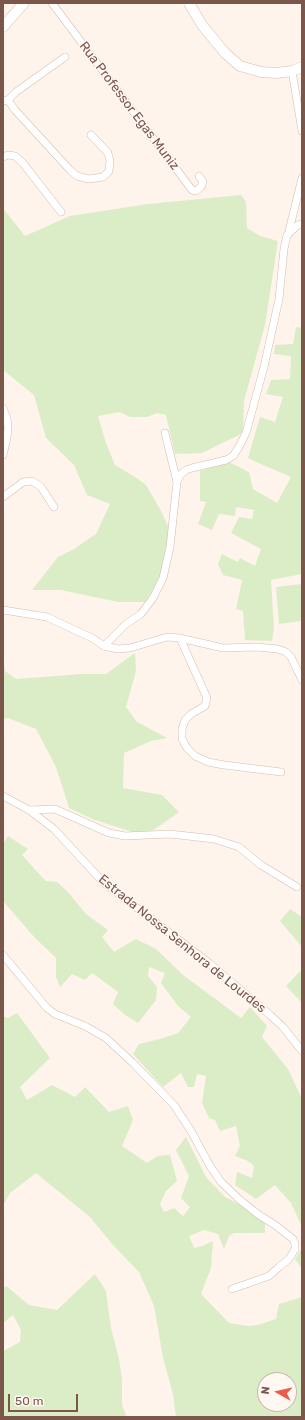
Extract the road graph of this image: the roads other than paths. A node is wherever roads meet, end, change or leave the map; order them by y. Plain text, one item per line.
1 (24, 3) edge
2 (52, 3) edge
3 (189, 3) edge
4 (3, 27) edge
5 (64, 57) dead end
6 (302, 67) edge
7 (292, 71) junction
8 (5, 101) edge
9 (302, 131) edge
10 (91, 135) dead end
11 (3, 156) edge
12 (199, 176) dead end
13 (302, 178) edge
14 (61, 212) dead end
15 (302, 224) edge
16 (288, 235) junction
17 (3, 408) edge
18 (165, 433) dead end
19 (3, 455) edge
20 (177, 482) junction
21 (3, 497) edge
22 (54, 507) dead end
23 (3, 610) edge
24 (180, 638) junction
25 (104, 646) junction
26 (302, 680) edge
27 (281, 772) dead end
28 (3, 796) edge
29 (29, 810) junction
30 (297, 887) dead end
31 (3, 955) edge
32 (302, 1051) edge
33 (232, 1289) dead end

1 - 4 main road
2 - 12 street, Rua Professor Egas Muniz
3 - 7 main road
5 - 8 street
6 - 7 main road
7 - 9 street
8 - 10 street
11 - 14 street
13 - 16 street
15 - 16 street
16 - 20 street
17 - 19 street
18 - 20 street
20 - 25 street
21 - 22 street
23 - 25 street
24 - 25 street
24 - 26 street
24 - 27 street
28 - 29 street, Estrada Nossa Senhora de Lourdes
29 - 30 street
29 - 32 street, Estrada Nossa Senhora de Lourdes
31 - 33 street

